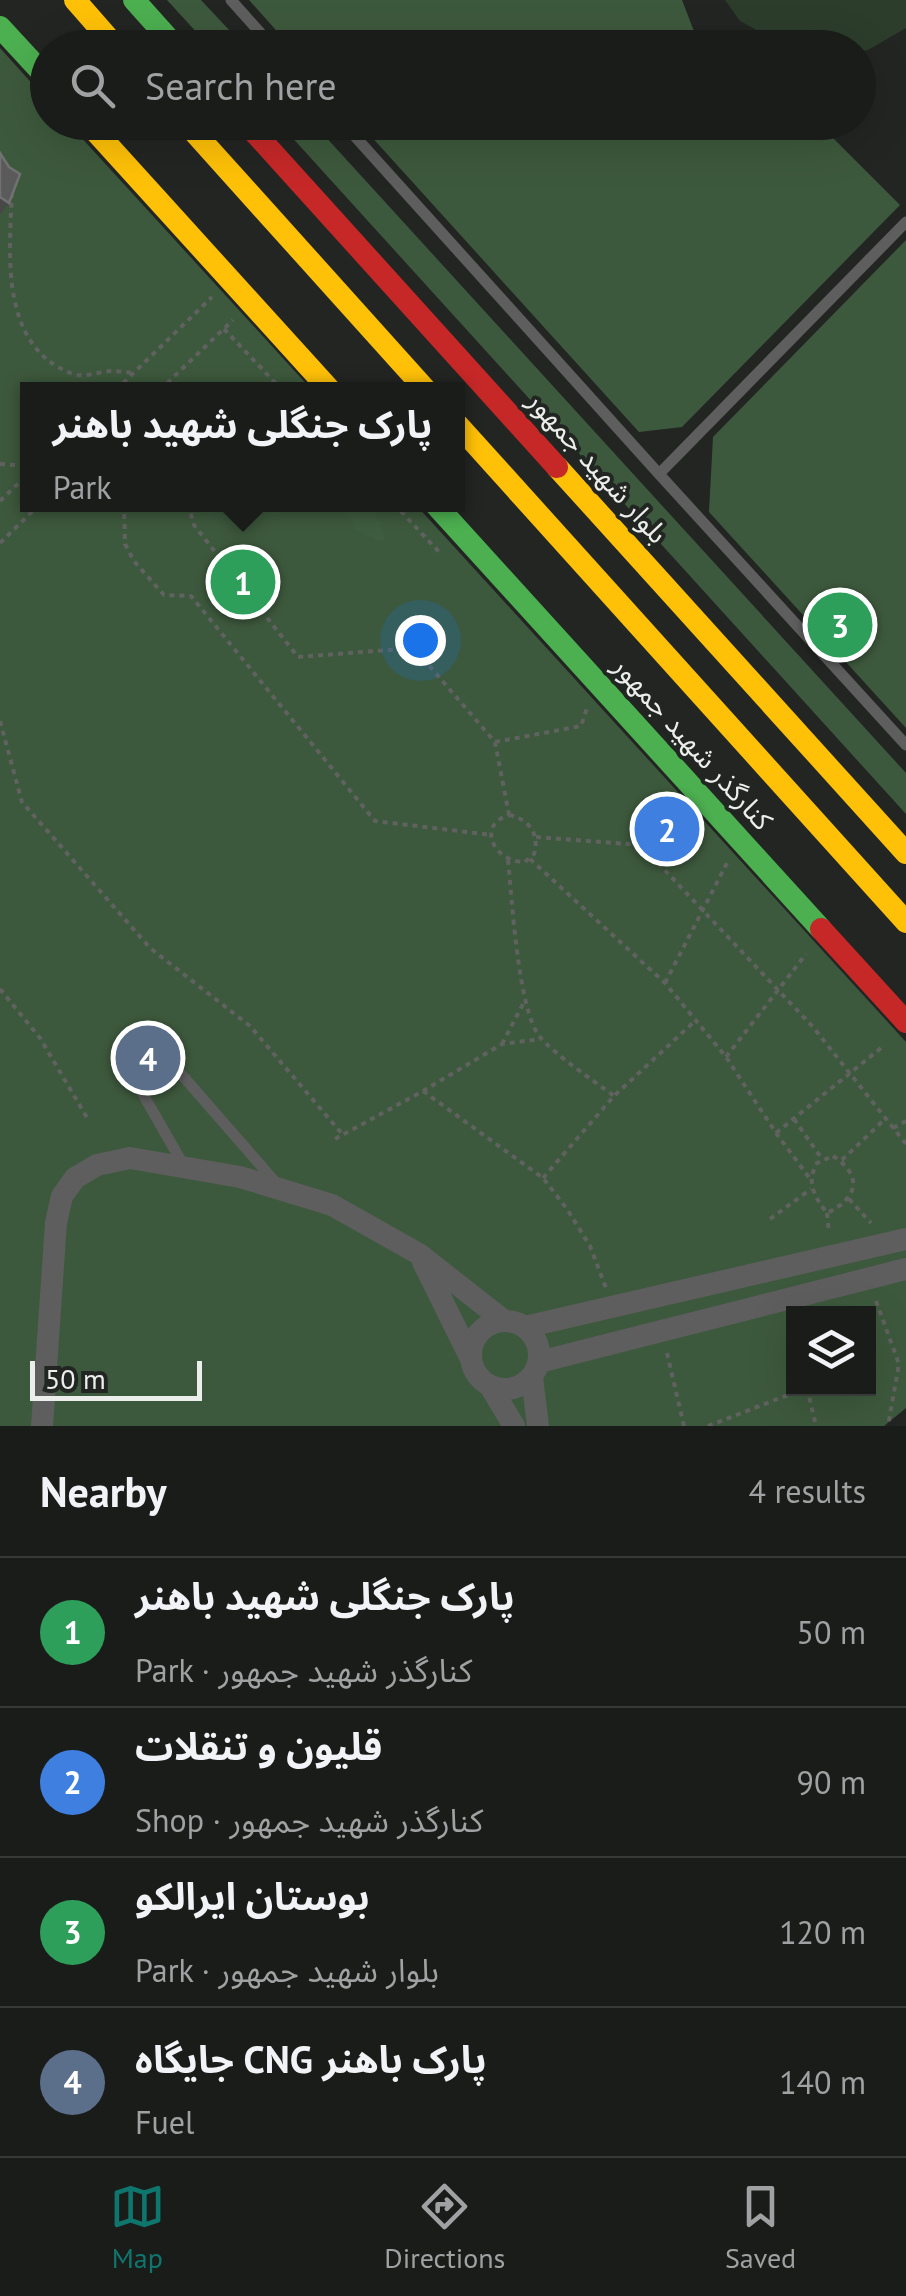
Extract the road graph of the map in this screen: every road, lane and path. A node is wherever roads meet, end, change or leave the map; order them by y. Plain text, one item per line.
1 (74, 0) edge
2 (134, 0) edge
3 (232, 0) edge
4 (0, 27) edge
5 (101, 30) edge
6 (161, 30) edge
7 (258, 30) edge
8 (30, 60) edge
9 (103, 140) edge
10 (201, 140) edge
11 (261, 140) edge
12 (358, 140) edge
13 (12, 195) edge
14 (906, 222) edge
15 (230, 280) junction
16 (251, 302) junction
17 (224, 329) junction
18 (134, 372) junction
19 (124, 382) edge
20 (168, 382) edge
21 (274, 382) edge
22 (323, 382) edge
23 (419, 382) edge
24 (465, 433) edge
25 (659, 474) junction
26 (20, 482) edge
27 (0, 501) edge
28 (32, 512) edge
29 (124, 512) edge
30 (190, 512) edge
31 (442, 512) edge
32 (0, 543) edge
33 (598, 683) junction
34 (0, 720) edge
35 (495, 742) junction
36 (906, 745) edge
37 (509, 815) junction
38 (492, 835) junction
39 (536, 837) junction
40 (739, 839) junction
41 (906, 853) edge
42 (530, 859) junction
43 (508, 860) junction
44 (703, 910) junction
45 (906, 922) edge
46 (823, 931) junction
47 (665, 983) junction
48 (0, 989) edge
49 (778, 990) junction
50 (525, 1001) junction
51 (696, 1020) junction
52 (906, 1022) edge
53 (541, 1039) junction
54 (502, 1044) junction
55 (880, 1048) dead end
56 (726, 1057) junction
57 (850, 1073) junction
58 (423, 1092) junction
59 (614, 1096) junction
60 (886, 1118) junction
61 (794, 1119) junction
62 (89, 1122) dead end
63 (906, 1122) edge
64 (893, 1128) junction
65 (776, 1133) junction
66 (343, 1135) junction
67 (335, 1139) dead end
68 (906, 1144) edge
69 (822, 1159) junction
70 (841, 1161) junction
71 (184, 1166) junction
72 (543, 1178) junction
73 (811, 1180) junction
74 (811, 1189) junction
75 (283, 1190) junction
76 (849, 1198) junction
77 (827, 1213) junction
78 (770, 1219) dead end
79 (870, 1223) dead end
80 (828, 1233) dead end
81 (906, 1239) edge
82 (419, 1254) junction
83 (906, 1269) edge
84 (607, 1291) dead end
85 (873, 1294) dead end
86 (514, 1324) junction
87 (666, 1347) dead end
88 (470, 1360) junction
89 (535, 1370) junction
90 (490, 1386) junction
91 (786, 1396) edge
92 (808, 1396) edge
93 (42, 1426) edge
94 (514, 1426) edge
95 (538, 1426) edge
96 (684, 1426) edge
97 (708, 1426) edge
98 (816, 1426) edge
99 (888, 1426) edge

1 - 5 main road
2 - 6 main road
3 - 7 lane
4 - 8 main road
9 - 15 main road
10 - 23 main road
11 - 41 main road, بلوار شهید جمهور
12 - 25 lane
13 - 18 path
14 - 25 lane
15 - 16 main road
15 - 18 path
16 - 17 path
16 - 22 main road
17 - 20 path
17 - 21 path
18 - 19 path
24 - 45 main road
25 - 36 lane
26 - 27 path
28 - 32 path
29 - 38 path
30 - 35 path
31 - 33 main road, کنارگذر شهید جمهور
33 - 35 path
33 - 40 main road, کنارگذر شهید جمهور
34 - 66 path
35 - 37 path
37 - 38 path
37 - 39 path
38 - 43 path
39 - 42 path
39 - 44 path
40 - 44 path
40 - 46 main road, کنارگذر شهید جمهور
42 - 43 path
42 - 47 path
43 - 50 path
44 - 47 path
44 - 49 path
46 - 49 path
46 - 52 main road, کنارگذر شهید جمهور
47 - 51 path
48 - 62 path
49 - 56 path
49 - 57 path
50 - 53 path
50 - 54 path
51 - 56 path
51 - 59 path
53 - 54 path
53 - 59 path
54 - 58 path
55 - 57 path
56 - 65 path
57 - 60 path
57 - 61 path
58 - 66 path
58 - 72 path
59 - 72 path
60 - 64 path
60 - 70 path
61 - 65 path
61 - 69 path
63 - 64 path
64 - 68 path
65 - 73 path
66 - 67 path
69 - 70 path
69 - 73 path
70 - 76 path
71 - 75 street
71 - 75 lane
71 - 93 street
72 - 84 path
73 - 74 path
74 - 77 path
74 - 78 path
75 - 82 street
76 - 77 path
76 - 79 path
77 - 80 path
81 - 86 street
82 - 86 street
82 - 88 street
83 - 89 street
85 - 99 path
86 - 88 street
86 - 89 street
87 - 96 path
88 - 90 street
89 - 90 street
89 - 95 street
90 - 94 street
91 - 97 path
92 - 98 path

